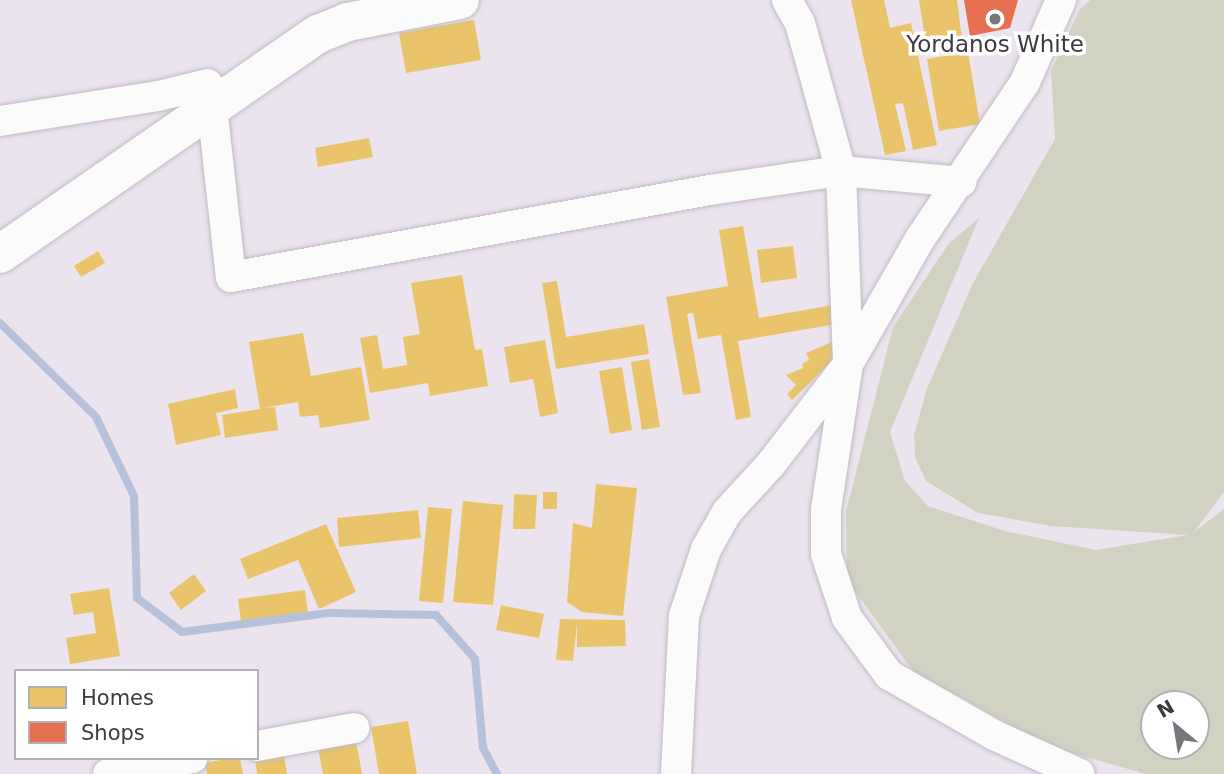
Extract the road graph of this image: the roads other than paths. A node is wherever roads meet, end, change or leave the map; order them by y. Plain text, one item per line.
1 (348, 0) edge
2 (460, 0) edge
3 (788, 0) edge
4 (1061, 0) edge
5 (210, 95) junction
6 (0, 121) edge
7 (841, 171) junction
8 (962, 181) junction
9 (0, 228) edge
10 (0, 254) edge
11 (848, 364) junction
12 (354, 728) dead end
13 (259, 746) edge
14 (182, 760) edge
15 (108, 774) edge
16 (676, 774) edge
17 (1080, 774) edge

1 - 5 main road
2 - 5 main road
3 - 7 street
4 - 8 street
5 - 6 street
5 - 7 street
5 - 9 main road
5 - 10 main road
7 - 8 street
7 - 11 street
8 - 11 street
11 - 16 street
11 - 17 street
12 - 13 street
14 - 15 street

